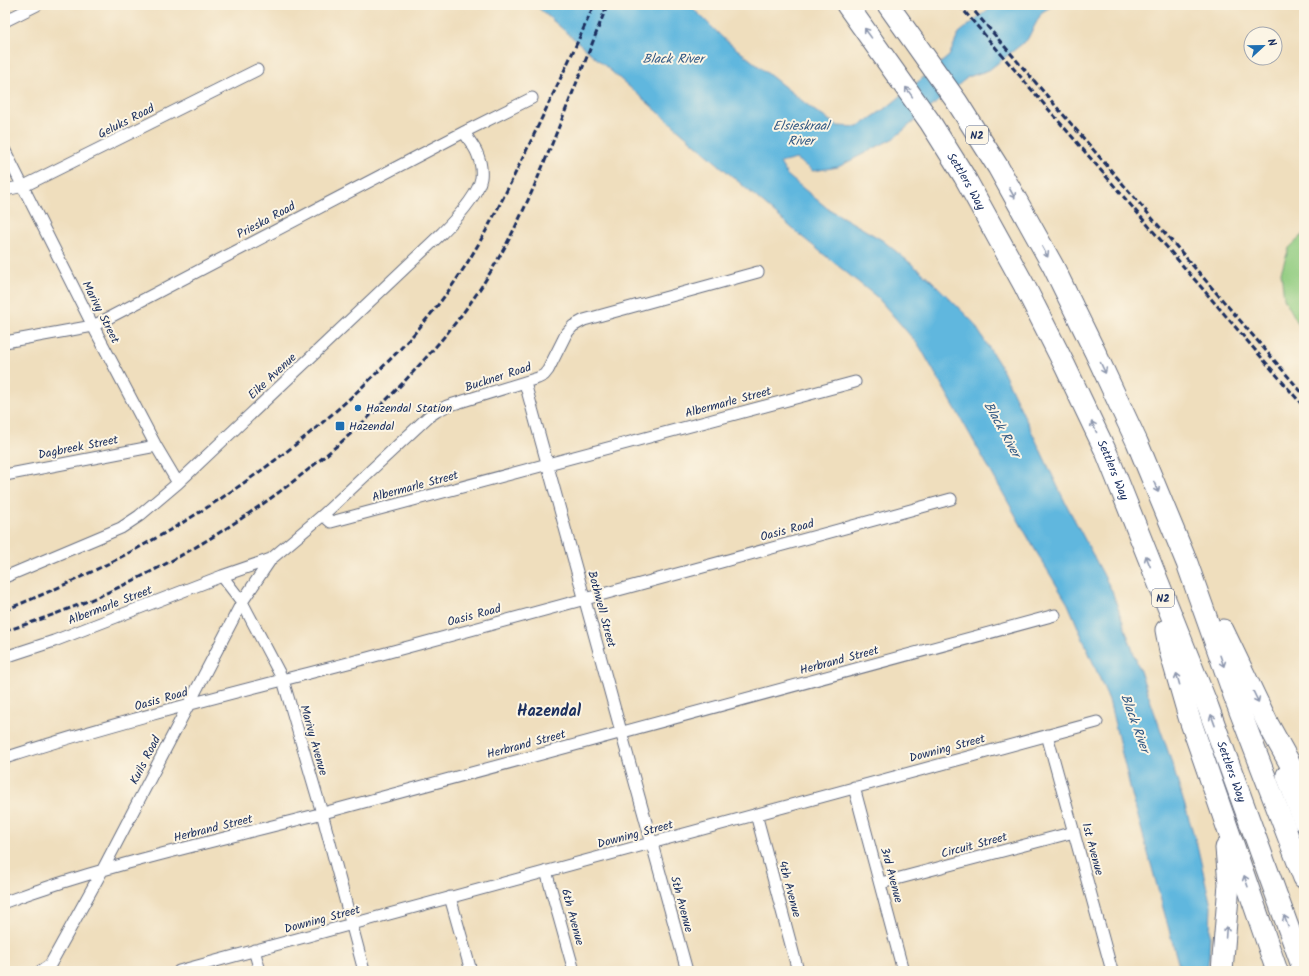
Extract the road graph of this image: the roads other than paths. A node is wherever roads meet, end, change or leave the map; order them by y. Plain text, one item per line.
1 (37, 5) edge
2 (847, 5) edge
3 (888, 5) edge
4 (5, 21) edge
5 (257, 70) dead end
6 (532, 98) dead end
7 (464, 132) junction
8 (5, 151) edge
9 (24, 186) junction
10 (5, 190) edge
11 (758, 272) dead end
12 (93, 326) junction
13 (5, 342) edge
14 (855, 382) dead end
15 (525, 383) junction
16 (156, 446) junction
17 (548, 464) junction
18 (5, 474) edge
19 (178, 483) junction
20 (951, 498) dead end
21 (323, 515) junction
22 (270, 559) junction
23 (1187, 562) junction
24 (5, 576) edge
25 (222, 576) junction
26 (1157, 582) junction
27 (585, 599) junction
28 (242, 602) junction
29 (1055, 615) dead end
30 (5, 657) edge
31 (283, 680) junction
32 (188, 704) junction
33 (1097, 722) dead end
34 (1268, 724) junction
35 (622, 732) junction
36 (1047, 735) junction
37 (5, 758) edge
38 (854, 787) junction
39 (1304, 789) edge
40 (1219, 805) junction
41 (322, 814) junction
42 (756, 814) junction
43 (1304, 822) edge
44 (1074, 832) junction
45 (652, 843) junction
46 (103, 869) junction
47 (546, 871) junction
48 (1304, 878) edge
49 (881, 883) junction
50 (450, 897) junction
51 (5, 902) edge
52 (351, 925) junction
53 (254, 950) junction
54 (51, 968) edge
55 (40, 971) edge
56 (179, 971) edge
57 (260, 971) edge
58 (364, 971) edge
59 (470, 971) edge
60 (574, 971) edge
61 (687, 971) edge
62 (798, 971) edge
63 (903, 971) edge
64 (1112, 971) edge
65 (1222, 971) edge
66 (1277, 971) edge
67 (1304, 971) edge

1 - 4 street
26 -> 2 highway, Settlers Way / N2
3 -> 23 highway, N2
5 - 9 street, Geluks Road
6 - 7 street, Prieska Road
7 - 12 street, Prieska Road
7 - 19 street, Eike Avenue
8 - 9 street, Marivy Street
9 - 10 street, Geluks Road
9 - 12 street, Marivy Street
11 - 15 street, Buckner Road
12 - 13 street, Prieska Road
12 - 16 street, Marivy Street
14 - 17 street, Albermarle Street
15 - 17 street, Bothwell Street
15 - 21 street, Buckner Road
16 - 18 street, Dagbreek Street
16 - 19 street, Marivy Street
17 - 21 street, Albermarle Street
17 - 27 street, Bothwell Street
19 - 24 street, Eike Avenue
20 - 27 street, Oasis Road
21 - 22 street, Albermarle Street
22 - 25 street, Albermarle Street
22 - 28 street, Kuils Road
23 -> 34 highway
23 -> 48 highway, N2
25 - 28 street, Marivy Avenue
25 - 30 street, Albermarle Street
40 -> 26 highway
67 -> 26 highway, Settlers Way / N2
27 - 31 street, Oasis Road
27 - 35 street, Bothwell Street
28 - 31 street, Marivy Avenue
28 - 32 street, Kuils Road
29 - 35 street, Herbrand Street
31 - 32 street, Oasis Road
31 - 41 street, Marivy Avenue
32 - 37 street, Oasis Road
32 - 46 street, Kuils Road
33 - 36 street, Downing Street
34 - 39 highway
34 - 43 highway
35 - 41 street, Herbrand Street
35 - 45 street, Bothwell Street
36 - 38 street, Downing Street
36 - 44 street, 1st Avenue
38 - 42 street, Downing Street
38 - 49 street, 3rd Avenue
65 -> 40 highway
66 -> 40 highway
41 - 46 street, Herbrand Street
41 - 52 street, Marivy Avenue
42 - 45 street, Downing Street
42 - 62 street, 4th Avenue
44 - 49 street, Circuit Street
44 - 64 street, 1st Avenue
45 - 47 street, Downing Street
45 - 61 street, 5th Avenue
46 - 51 street, Herbrand Street
46 - 54 street, Kuils Road
47 - 50 street, Downing Street
47 - 60 street, 6th Avenue
49 - 63 street, 3rd Avenue
50 - 52 street, Downing Street
50 - 59 street
52 - 53 street, Downing Street
52 - 58 street, Marivy Avenue
53 - 56 street, Downing Street
53 - 57 street
54 - 55 street, Kuils Road

